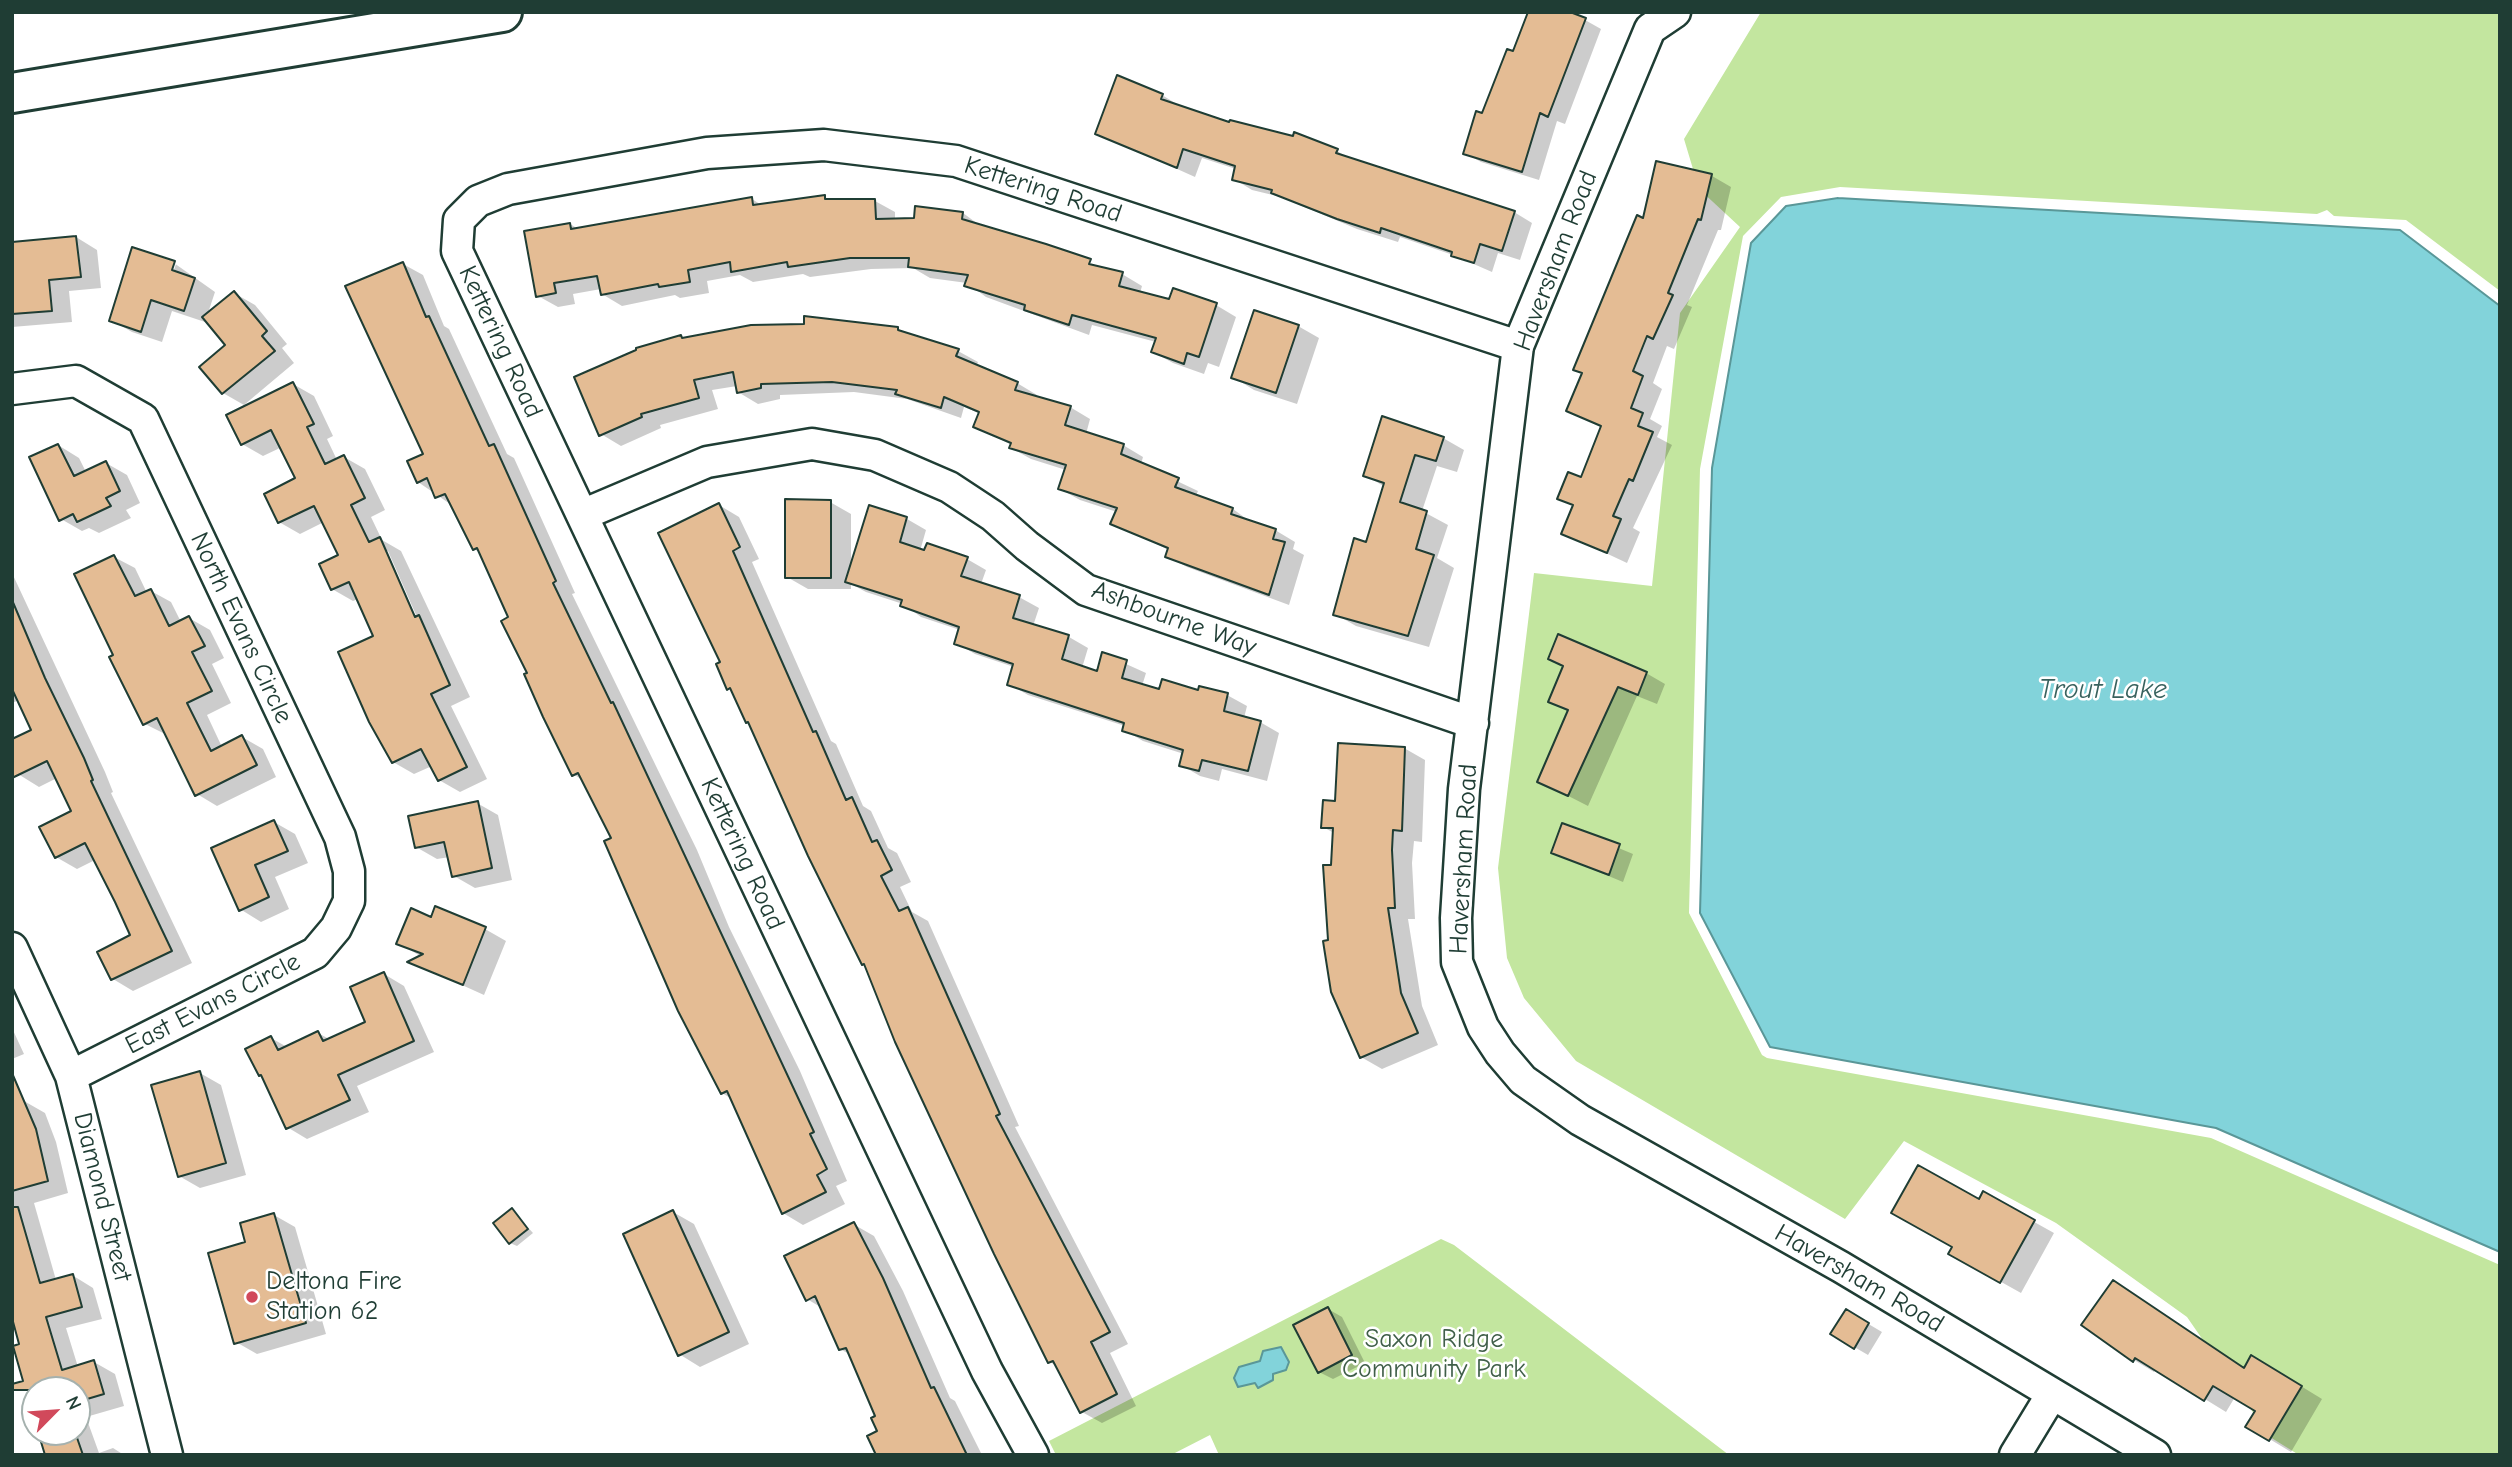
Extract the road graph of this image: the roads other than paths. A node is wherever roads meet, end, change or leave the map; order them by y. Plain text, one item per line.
1 (502, 12) edge
2 (1675, 12) edge
3 (12, 93) edge
4 (1518, 346) junction
5 (12, 389) edge
6 (582, 515) junction
7 (1472, 723) junction
8 (340, 836) joint
9 (12, 948) edge
10 (71, 1076) junction
11 (2052, 1394) junction
12 (167, 1455) edge
13 (1034, 1455) edge
14 (2015, 1455) edge
15 (2155, 1455) edge

1 - 3 highway
2 - 4 street, Haversham Road
4 - 6 street, Kettering Road
4 - 7 street, Haversham Road
5 - 8 street, North Evans Circle
6 - 7 street, Ashbourne Way
6 - 13 street, Kettering Road
7 - 11 street, Haversham Road
8 - 10 street, East Evans Circle
9 - 10 street, Diamond Street
10 - 12 street, Diamond Street
11 - 14 street
11 - 15 street, Haversham Road

